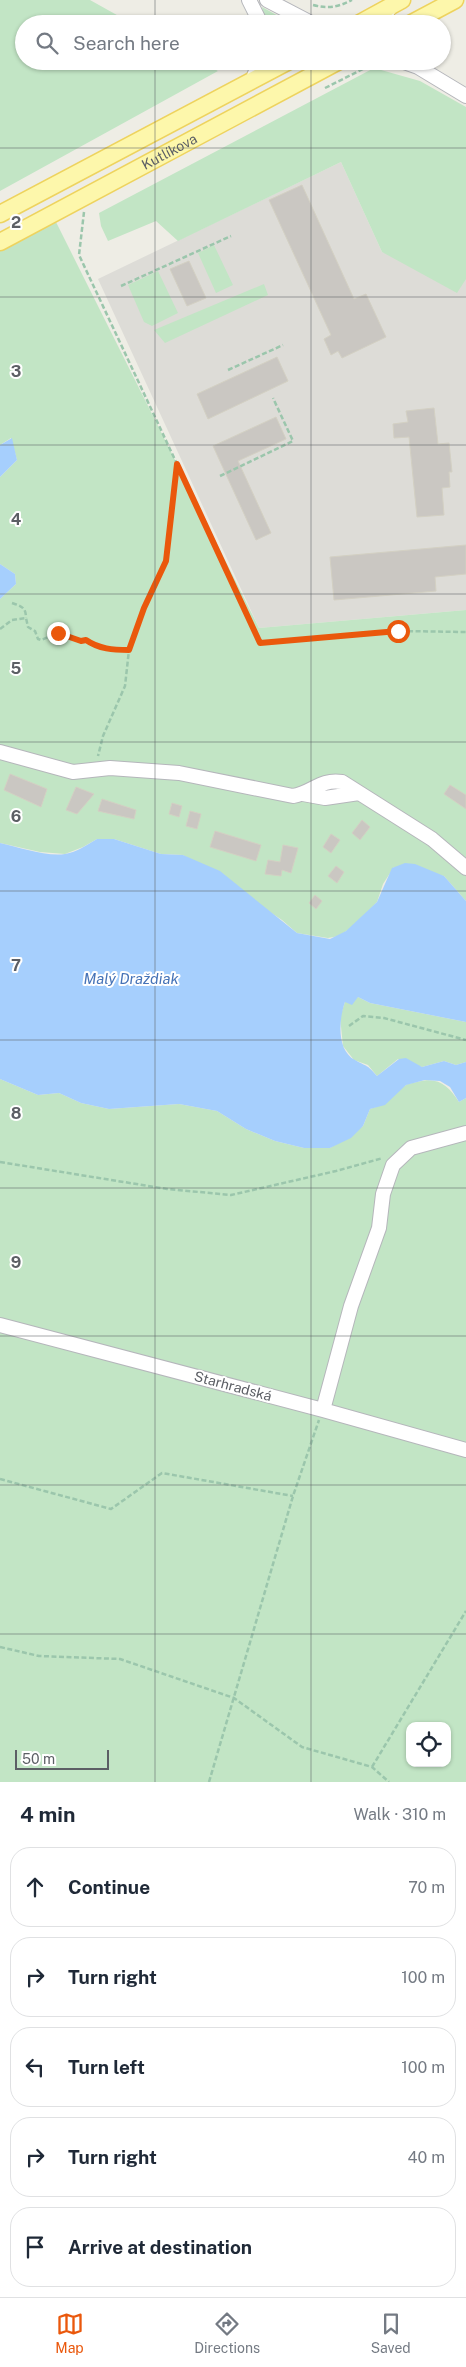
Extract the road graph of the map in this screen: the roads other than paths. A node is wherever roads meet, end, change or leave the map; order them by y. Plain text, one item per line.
1 (249, 0) edge
2 (267, 0) edge
3 (454, 0) edge
4 (396, 3) edge
5 (256, 15) edge
6 (296, 15) edge
7 (374, 15) edge
8 (386, 15) edge
9 (426, 15) edge
10 (256, 70) edge
11 (271, 70) edge
12 (322, 70) edge
13 (421, 70) edge
14 (252, 80) junction
15 (466, 96) edge
16 (0, 214) edge
17 (0, 242) edge
18 (0, 752) edge
19 (466, 868) edge
20 (466, 1132) edge
21 (0, 1325) edge
22 (323, 1410) junction
23 (466, 1450) edge

1 - 5 street
2 - 6 street
3 - 9 main road
4 - 7 main road
4 - 8 street
10 - 14 street
11 - 14 main road, Kutlíkova
12 - 17 main road, Kutlíkova
13 - 15 street
14 - 16 main road, Kutlíkova
18 - 19 street
20 - 22 street
21 - 22 street, Starhradská
22 - 23 street, Starhradská

